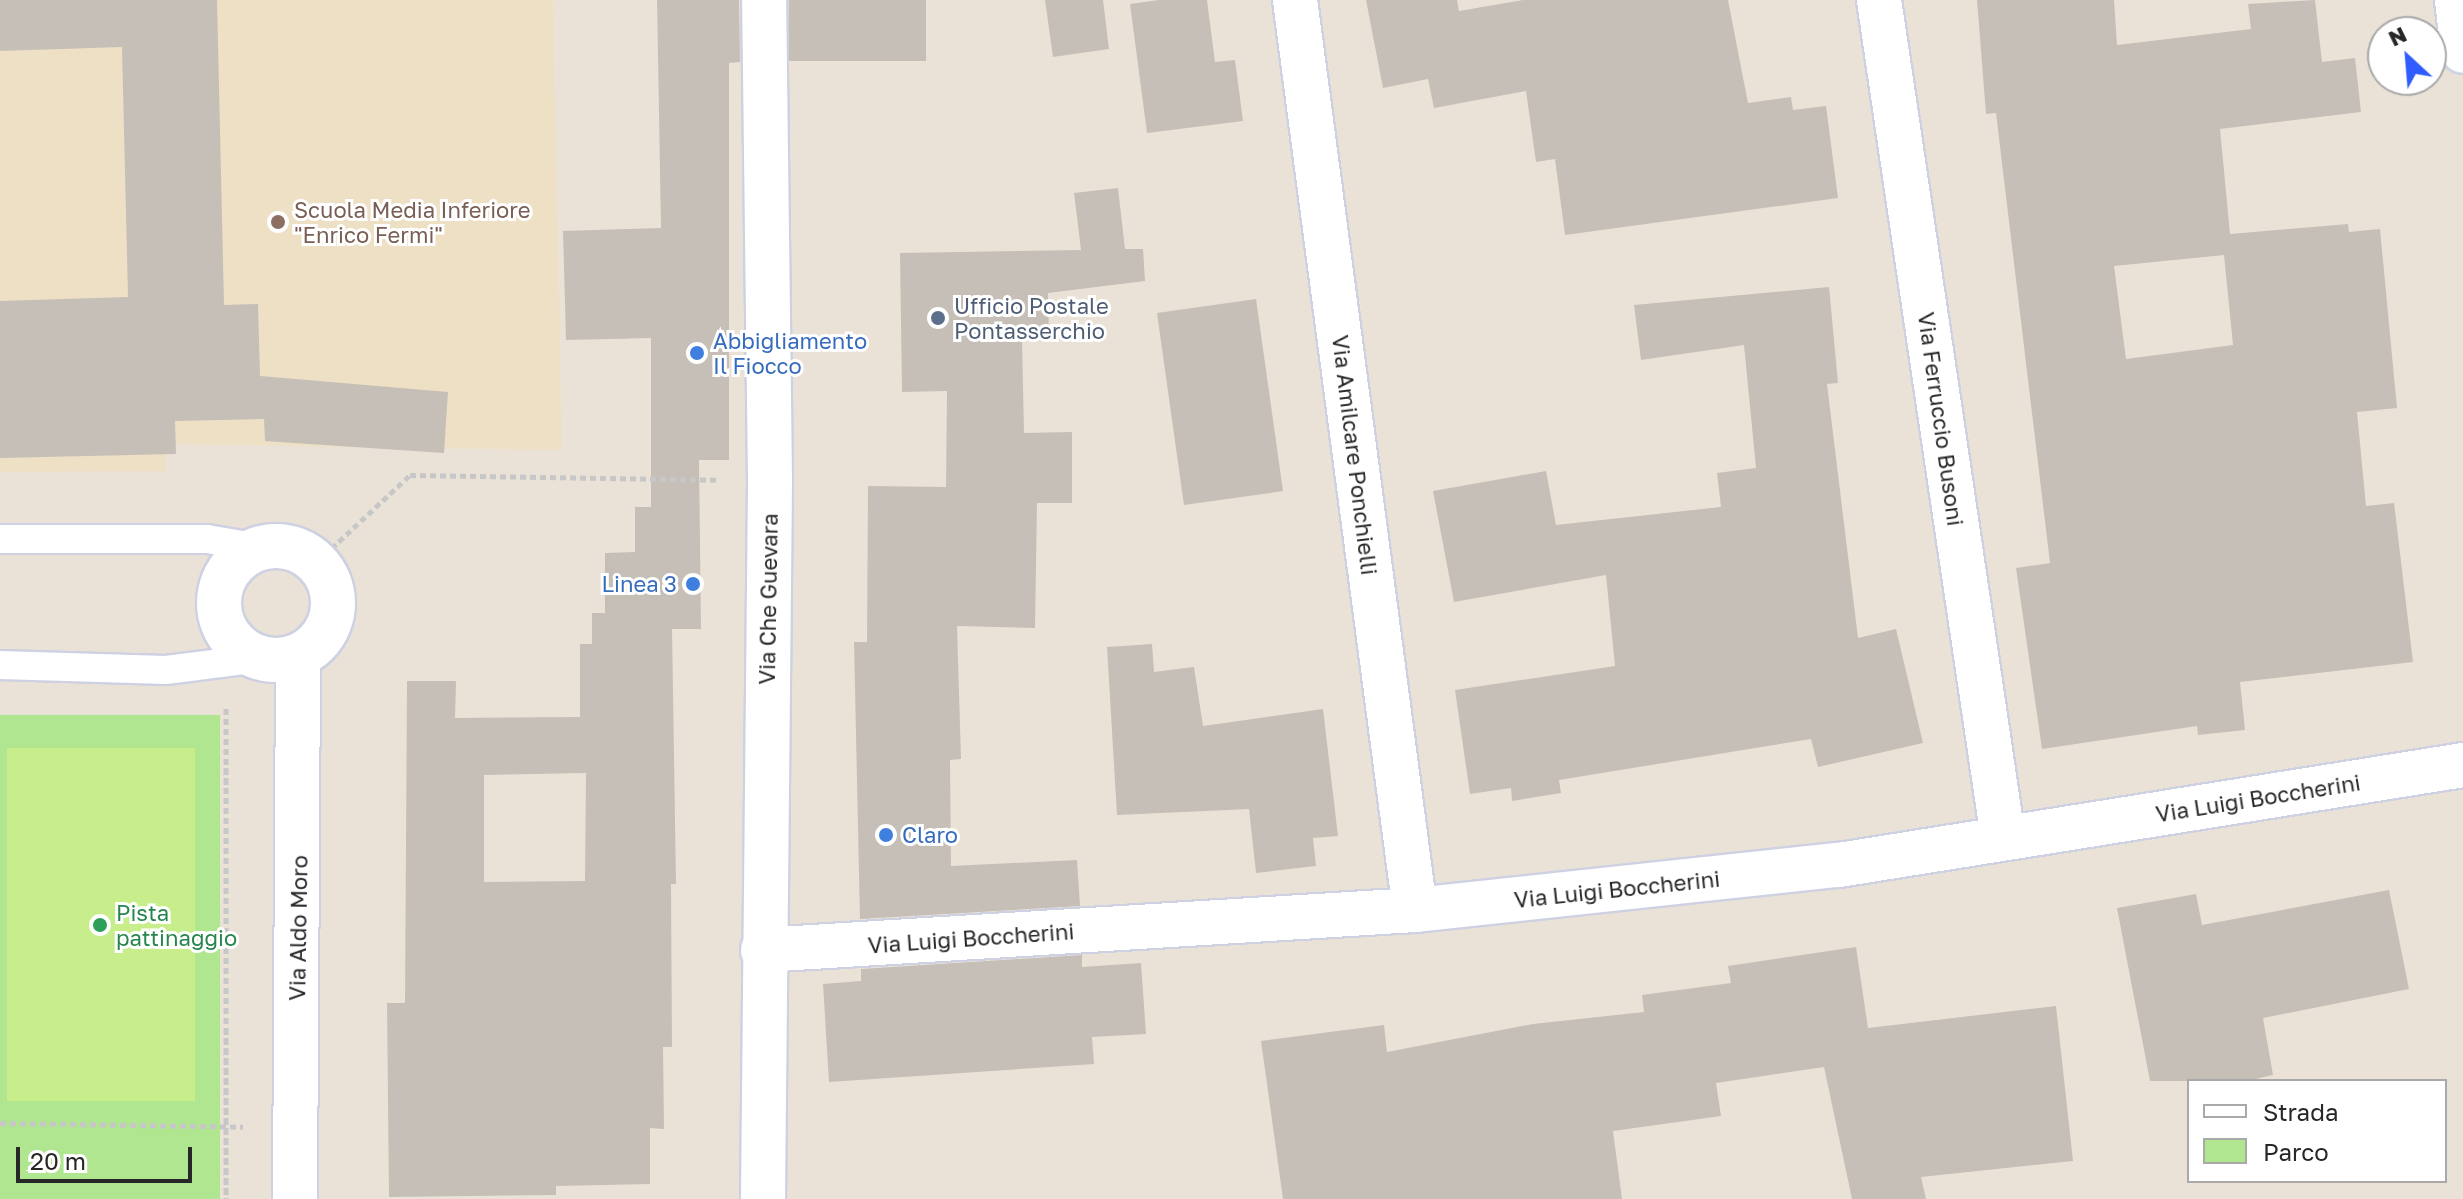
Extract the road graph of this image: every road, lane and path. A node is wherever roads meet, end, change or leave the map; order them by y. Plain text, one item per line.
1 (764, 0) edge
2 (1295, 0) edge
3 (1879, 0) edge
4 (2457, 0) edge
5 (2463, 51) edge
6 (770, 480) junction
7 (0, 539) edge
8 (260, 548) junction
9 (317, 562) junction
10 (261, 659) junction
11 (0, 665) edge
12 (2463, 765) edge
13 (2003, 838) junction
14 (1415, 910) junction
15 (763, 950) junction
16 (0, 1123) edge
17 (226, 1126) junction
18 (296, 1127) junction
19 (226, 1199) edge
20 (295, 1199) edge
21 (763, 1199) edge

1 - 6 street, Via Che Guevara
2 - 14 street, Via Amilcare Ponchielli
3 - 13 street, Via Ferruccio Busoni
4 - 5 street
6 - 9 path
6 - 15 street, Via Che Guevara
7 - 8 lane
8 - 9 street
8 - 10 street
9 - 10 street
10 - 11 lane
10 - 17 path
10 - 18 street, Via Aldo Moro
12 - 13 street, Via Luigi Boccherini
13 - 14 street, Via Luigi Boccherini
14 - 15 street, Via Luigi Boccherini
15 - 21 street, Via Che Guevara
16 - 17 path
17 - 18 path
17 - 19 path
18 - 20 street, Via Aldo Moro

